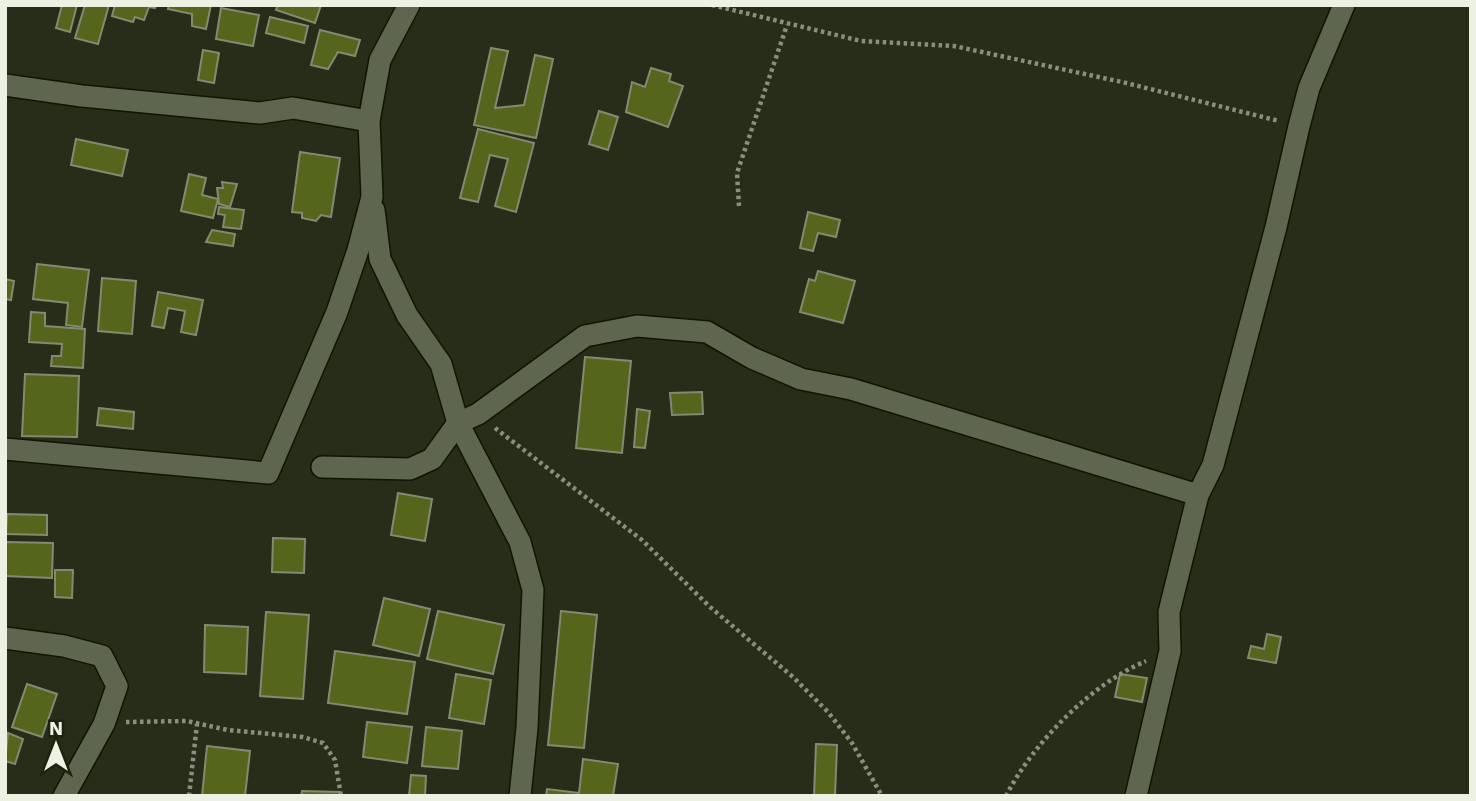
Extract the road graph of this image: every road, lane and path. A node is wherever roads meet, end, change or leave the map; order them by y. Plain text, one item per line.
1 (409, 5) edge
2 (712, 5) edge
3 (1344, 5) edge
4 (787, 25) junction
5 (5, 85) edge
6 (369, 121) junction
7 (1298, 125) junction
8 (372, 197) junction
9 (739, 206) dead end
10 (468, 419) junction
11 (5, 449) edge
12 (322, 467) dead end
13 (1198, 495) junction
14 (5, 638) edge
15 (1170, 651) junction
16 (104, 724) junction
17 (197, 724) junction
18 (64, 796) edge
19 (188, 796) edge
20 (341, 796) edge
21 (520, 796) edge
22 (882, 796) edge
23 (1006, 796) edge
24 (1136, 796) edge

1 - 6 street
2 - 4 path
3 - 7 street
4 - 7 path
4 - 9 path
5 - 6 street
6 - 8 street
7 - 13 street
8 - 10 street
8 - 11 street
10 - 12 street
10 - 13 street
10 - 21 street
10 - 22 path
13 - 15 street
14 - 16 street
15 - 23 path
15 - 24 street
16 - 17 path
16 - 18 street
17 - 19 path
17 - 20 path

